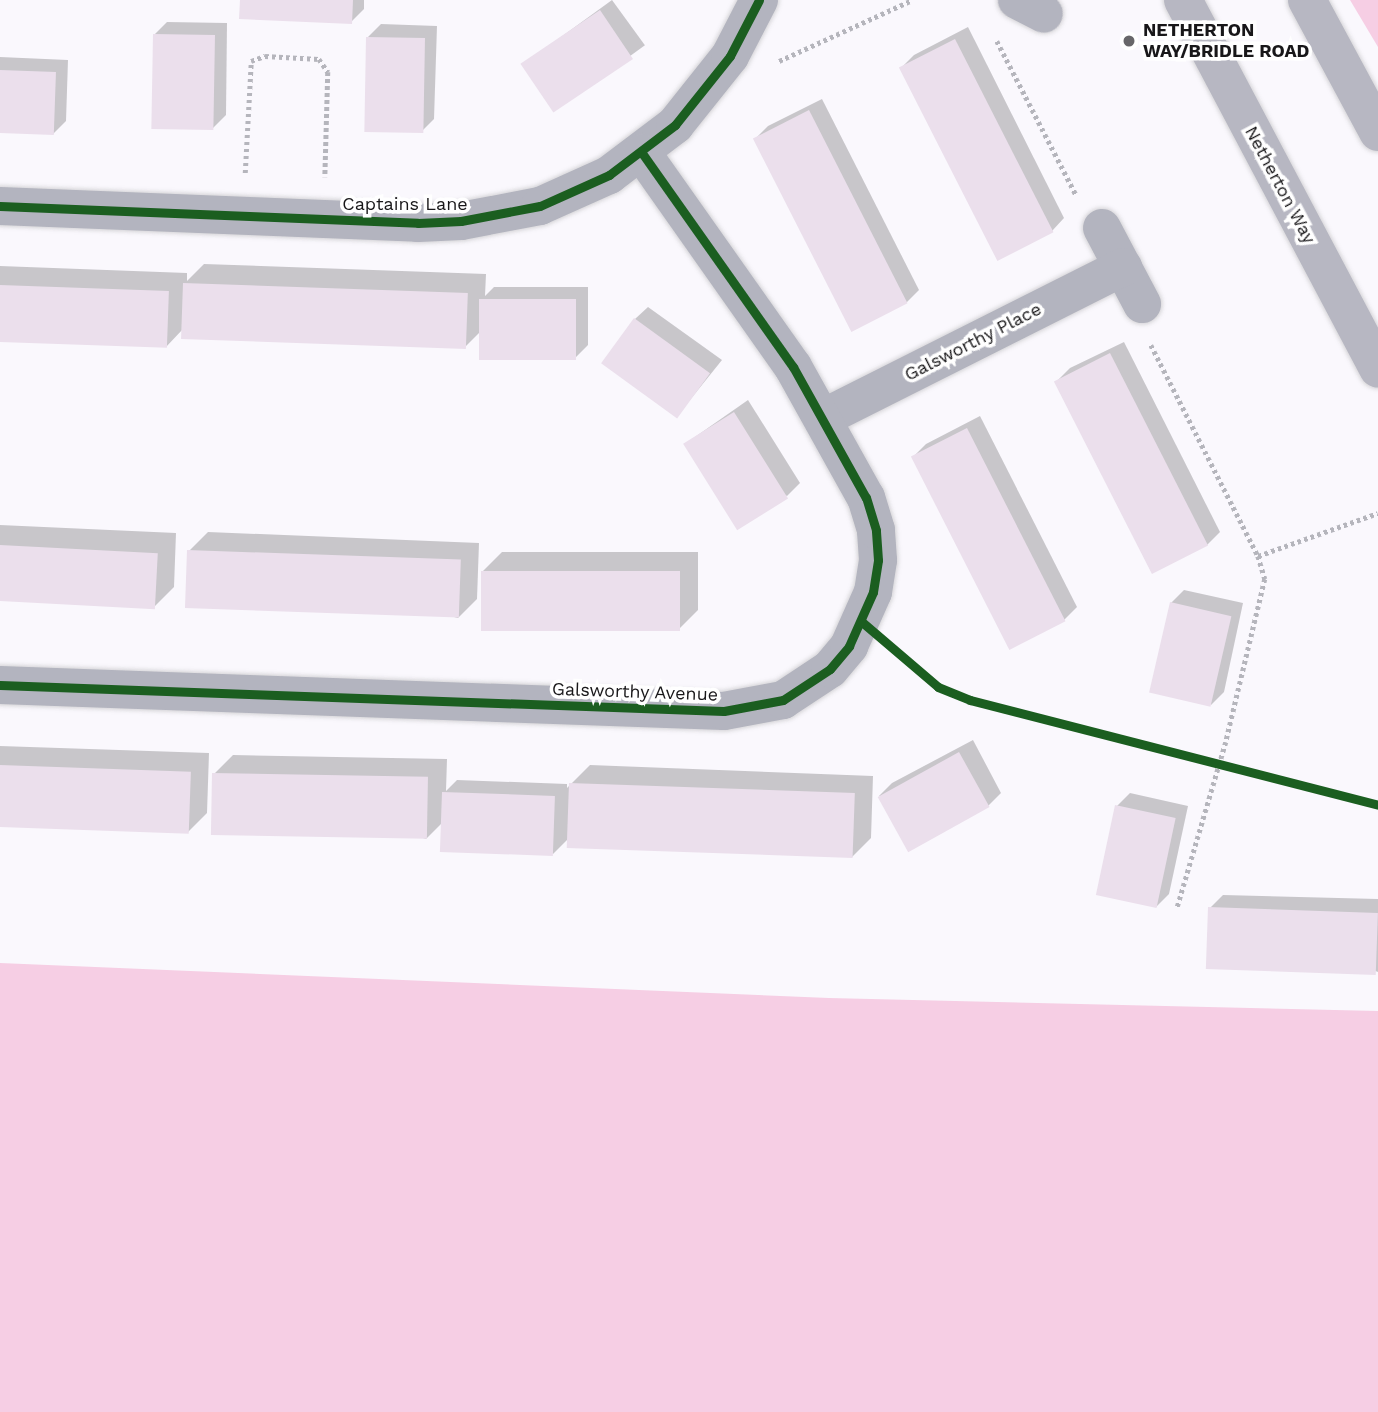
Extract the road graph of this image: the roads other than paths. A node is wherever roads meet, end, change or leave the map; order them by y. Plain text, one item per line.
1 (759, 0) edge
2 (1183, 0) edge
3 (1307, 0) edge
4 (1378, 132) edge
5 (642, 153) junction
6 (0, 206) edge
7 (1091, 215) road end
8 (1123, 267) junction
9 (1142, 304) dead end
10 (1378, 369) edge
11 (823, 418) junction
12 (0, 685) edge

1 - 5 street, Captains Lane
2 - 10 main road, Netherton Way
3 - 4 main road
5 - 6 street, Captains Lane
5 - 11 street, Galsworthy Avenue
7 - 8 street
8 - 9 street
8 - 11 street, Galsworthy Place
11 - 12 street, Galsworthy Avenue

